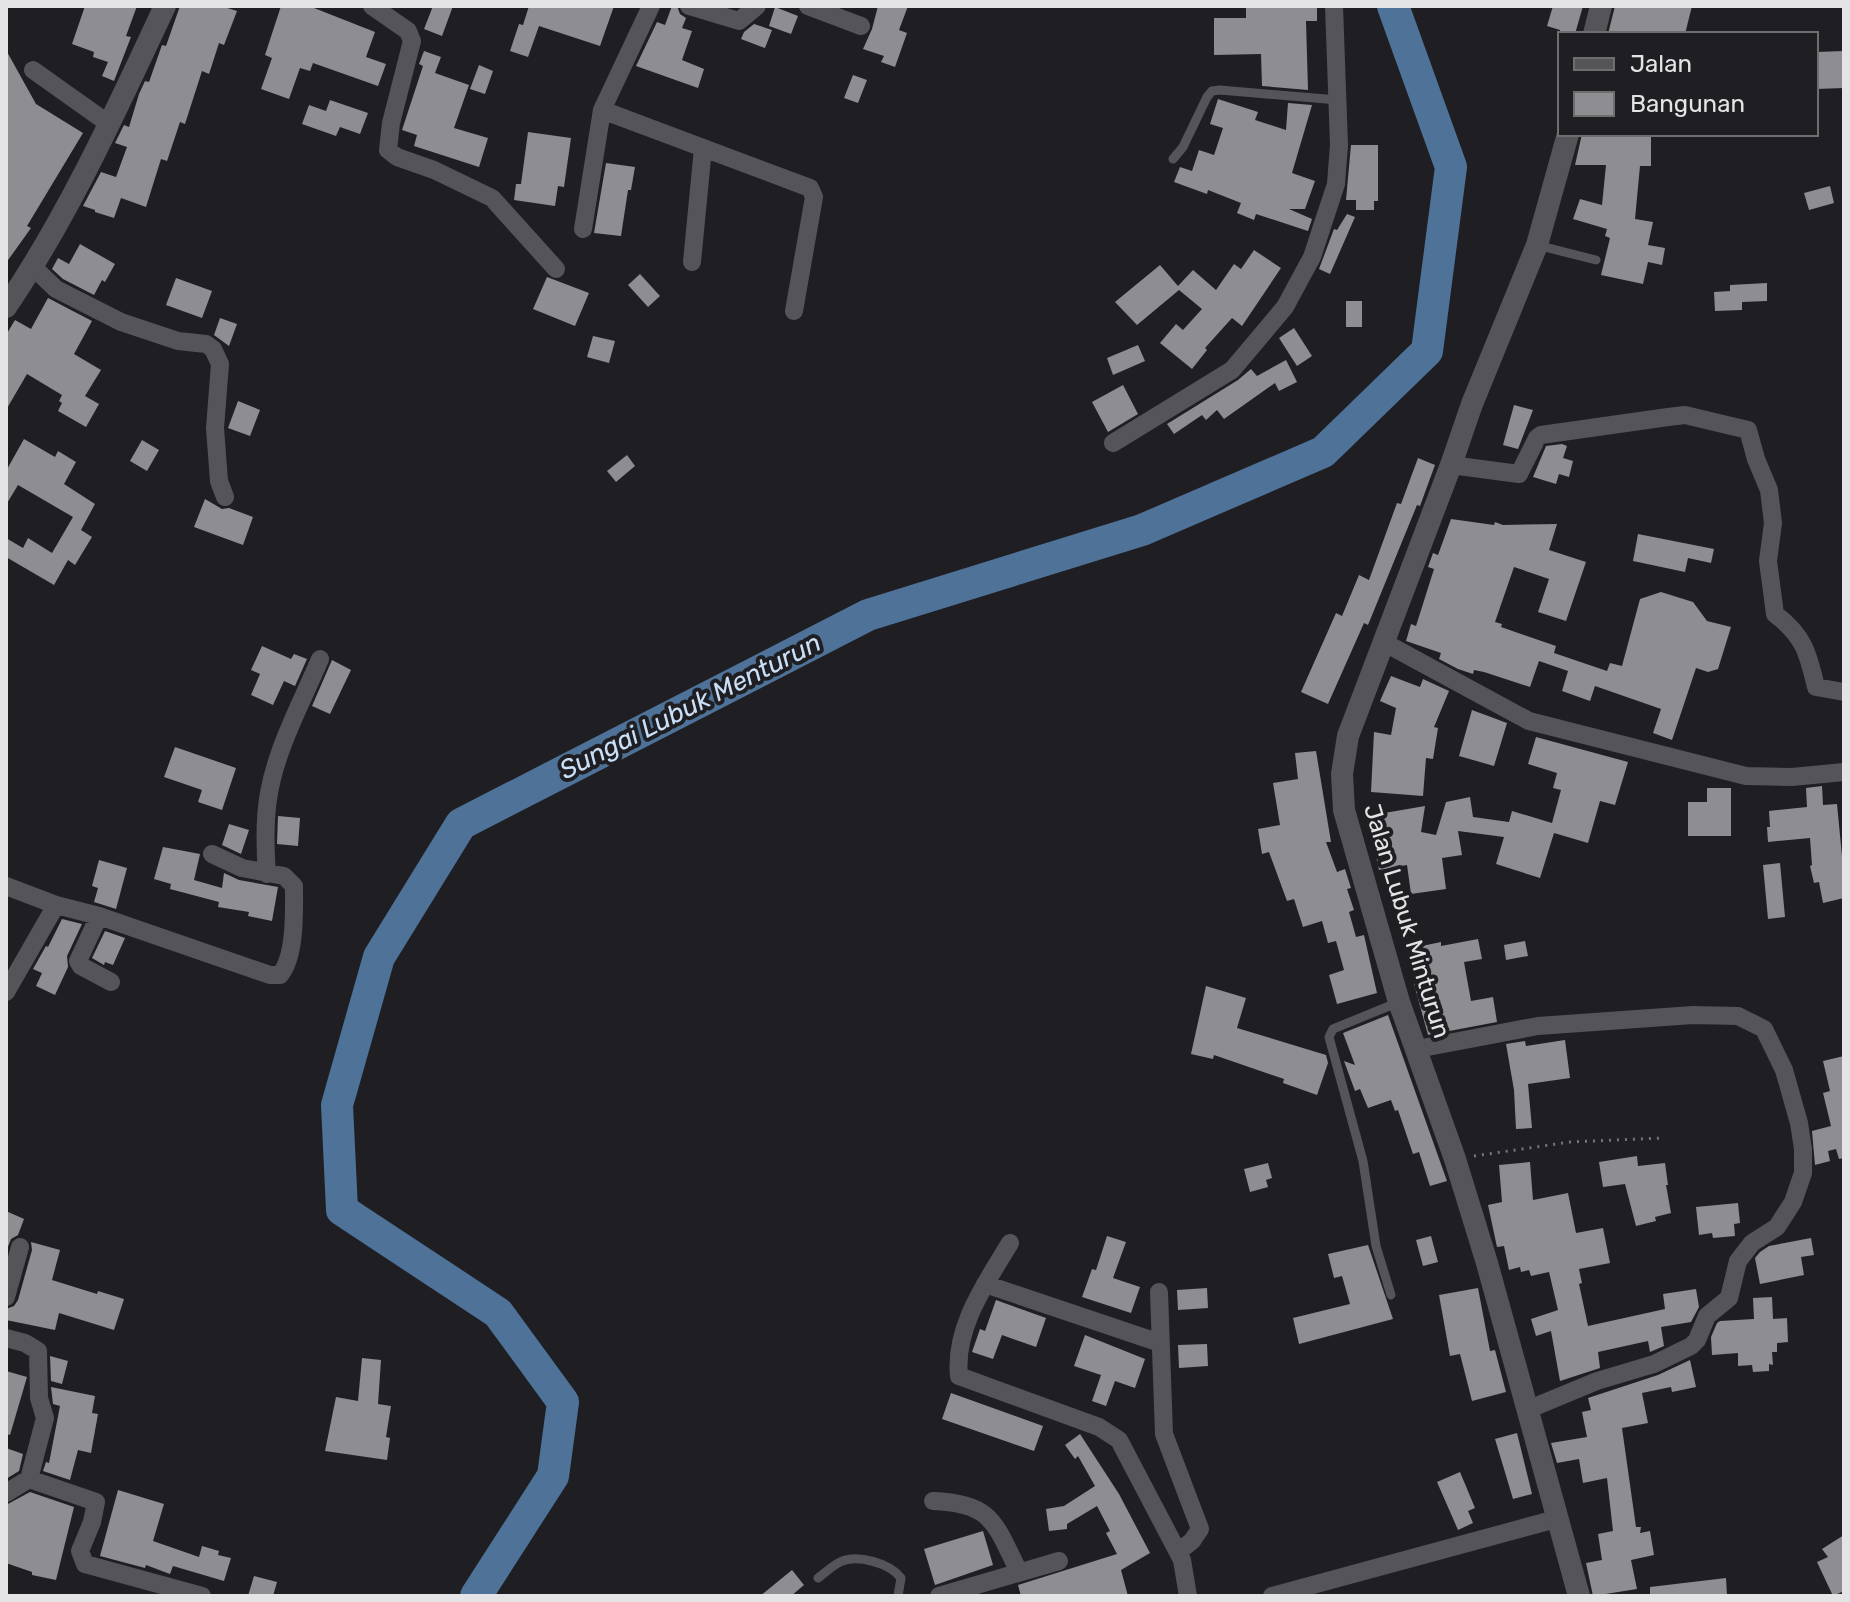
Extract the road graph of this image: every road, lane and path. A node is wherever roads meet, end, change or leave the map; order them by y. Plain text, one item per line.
1 (165, 6) edge
2 (372, 6) edge
3 (651, 6) edge
4 (689, 6) edge
5 (757, 6) edge
6 (808, 6) edge
7 (1334, 6) edge
8 (1601, 6) edge
9 (861, 26) dead end
10 (1594, 32) edge
11 (33, 70) dead end
12 (1338, 100) junction
13 (602, 110) junction
14 (109, 124) junction
15 (1567, 136) edge
16 (703, 148) junction
17 (1173, 159) dead end
18 (583, 229) dead end
19 (1537, 245) junction
20 (1596, 260) dead end
21 (692, 262) dead end
22 (33, 267) junction
23 (556, 269) dead end
24 (6, 307) edge
25 (794, 311) dead end
26 (1113, 443) dead end
27 (1451, 465) junction
28 (225, 497) dead end
29 (1385, 643) junction
30 (320, 659) dead end
31 (1844, 692) edge
32 (1844, 772) edge
33 (212, 854) dead end
34 (267, 874) junction
35 (6, 886) edge
36 (56, 905) junction
37 (99, 916) junction
38 (111, 982) dead end
39 (6, 992) edge
40 (1399, 1002) junction
41 (1417, 1049) junction
42 (1662, 1138) dead end
43 (1455, 1159) junction
44 (1010, 1243) dead end
45 (20, 1247) dead end
46 (985, 1284) junction
47 (1159, 1292) dead end
48 (1391, 1295) dead end
49 (6, 1297) edge
50 (6, 1338) edge
51 (1160, 1343) junction
52 (1527, 1410) junction
53 (29, 1479) junction
54 (6, 1493) edge
55 (933, 1501) dead end
56 (1556, 1519) junction
57 (1178, 1552) junction
58 (1059, 1561) dead end
59 (1019, 1572) junction
60 (818, 1578) dead end
61 (202, 1596) edge
62 (898, 1596) edge
63 (939, 1596) edge
64 (1188, 1596) edge
65 (1272, 1596) edge
66 (1579, 1596) edge

1 - 14 street
2 - 23 street
3 - 13 street
4 - 5 street
6 - 9 street
7 - 12 street
8 - 10 street
11 - 14 street
12 - 17 lane
12 - 26 street
13 - 16 street
13 - 18 street
14 - 22 street
15 - 19 street, Jalan Lubuk Minturun
16 - 21 street
16 - 25 street
19 - 20 lane
19 - 27 street, Jalan Lubuk Minturun
22 - 24 street
22 - 28 street
27 - 29 street, Jalan Lubuk Minturun
27 - 31 street
29 - 32 street
29 - 40 street, Jalan Lubuk Minturun
30 - 34 street
33 - 34 street
34 - 37 street
35 - 36 street
36 - 37 street
36 - 39 street
37 - 38 street
40 - 41 street, Jalan Lubuk Minturun
40 - 48 lane
41 - 43 street, Jalan Lubuk Minturun
41 - 52 street
42 - 43 path
43 - 52 street, Jalan Lubuk Minturun
44 - 46 street
45 - 49 street
46 - 51 street
46 - 57 street
47 - 51 street
50 - 53 street
51 - 57 street
52 - 56 street, Jalan Lubuk Minturun
53 - 54 street
53 - 61 street
55 - 59 street
56 - 65 street
56 - 66 street, Jalan Lubuk Minturun
57 - 64 street
58 - 59 street
59 - 63 street
60 - 62 lane

